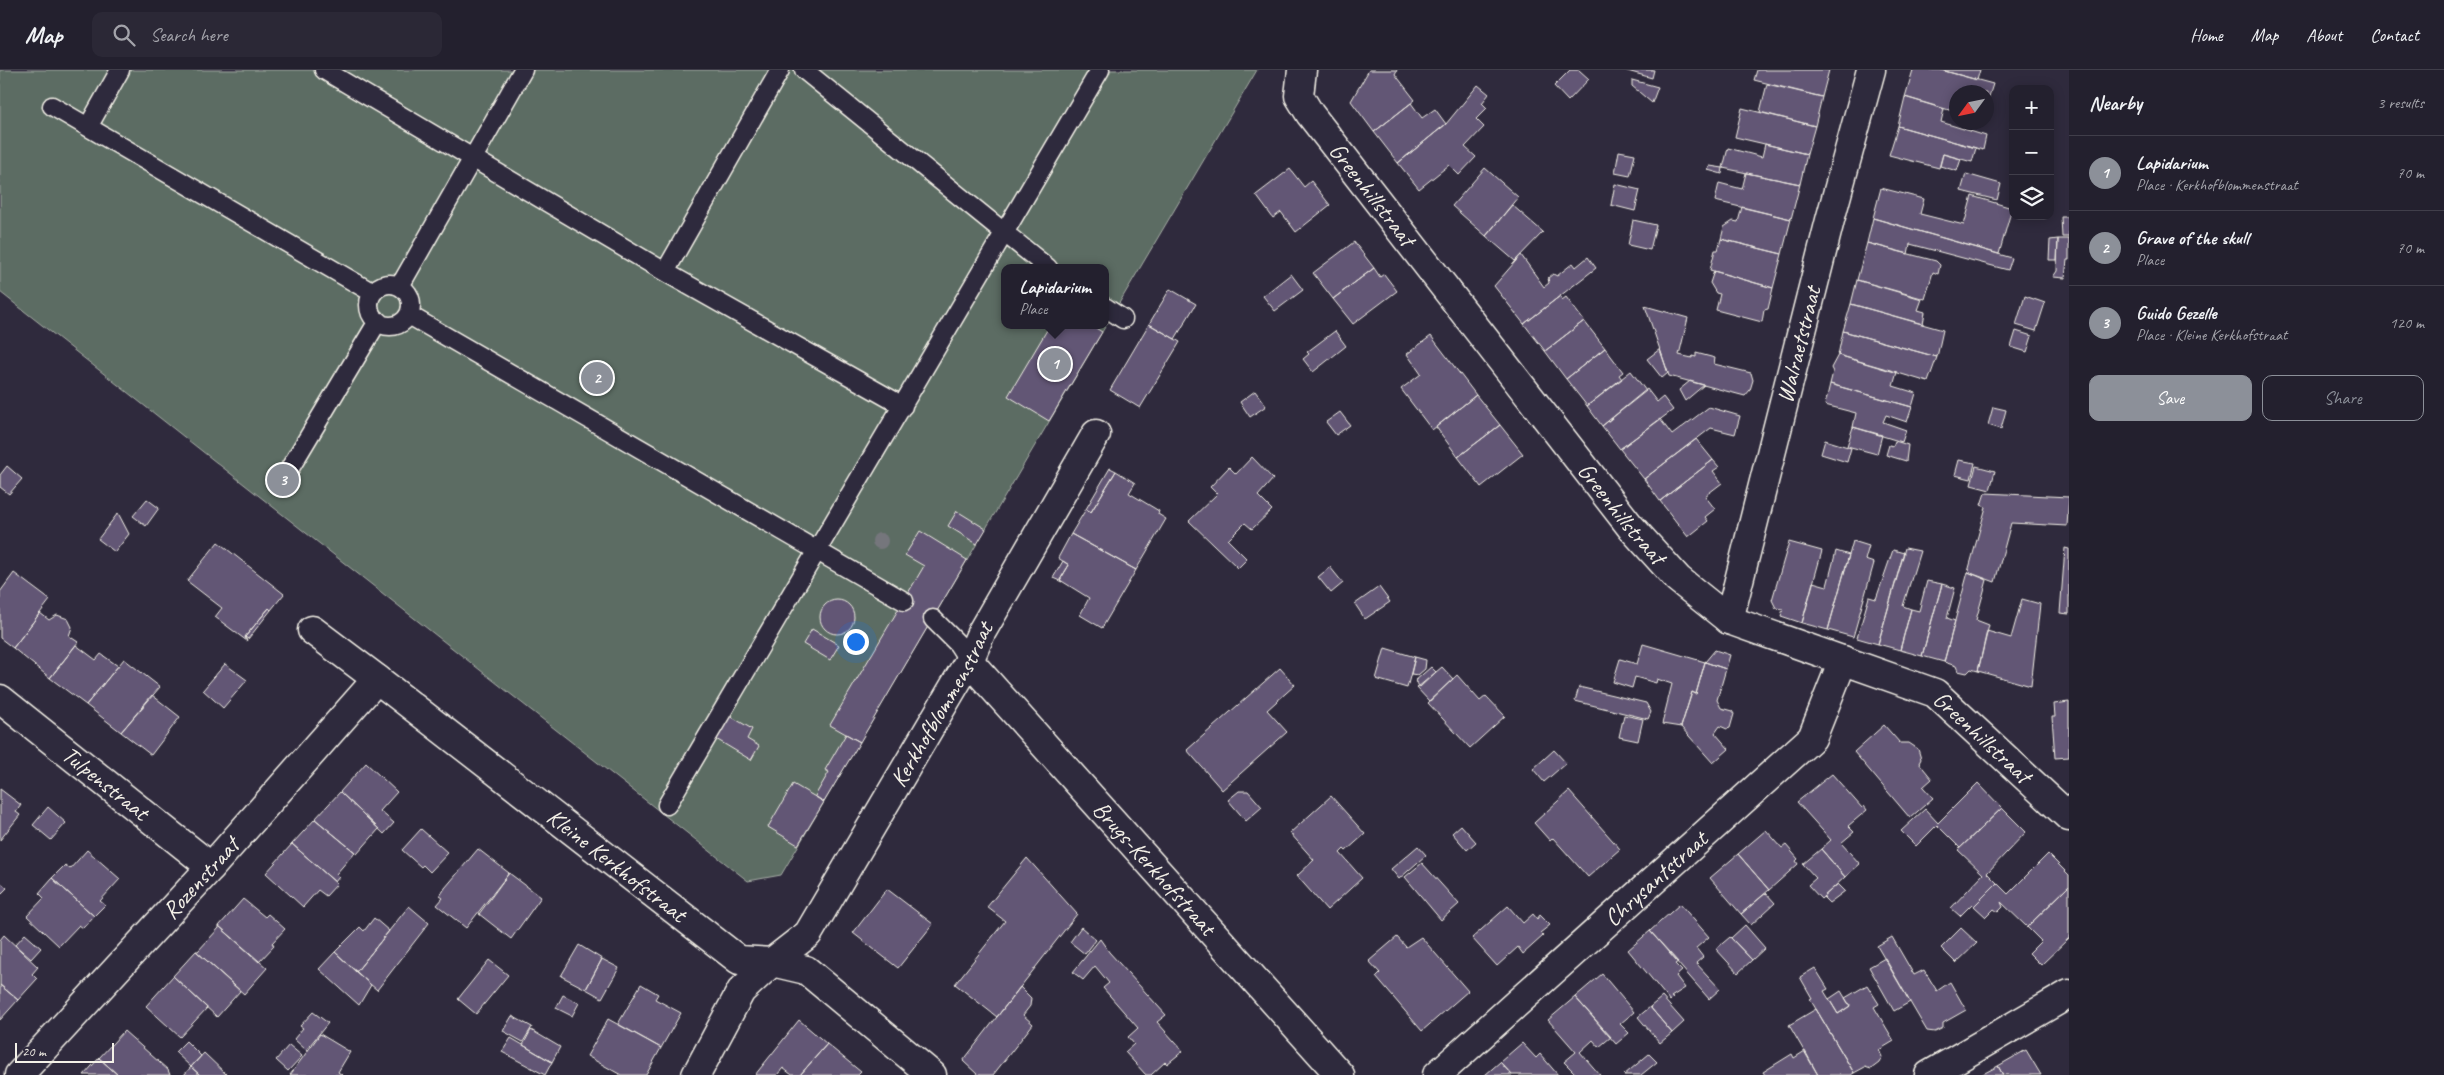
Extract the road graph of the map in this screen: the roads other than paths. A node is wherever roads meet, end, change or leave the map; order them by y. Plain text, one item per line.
1 (120, 70) edge
2 (324, 70) edge
3 (523, 70) edge
4 (780, 70) edge
5 (804, 70) edge
6 (1302, 70) edge
7 (1871, 70) edge
8 (1097, 71) edge
9 (52, 106) dead end
10 (88, 127) junction
11 (472, 157) junction
12 (1005, 232) junction
13 (1043, 264) edge
14 (665, 272) junction
15 (400, 286) junction
16 (373, 293) junction
17 (1109, 310) edge
18 (409, 315) junction
19 (1123, 319) dead end
20 (378, 321) junction
21 (903, 406) junction
22 (1096, 434) dead end
23 (290, 468) dead end
24 (817, 551) junction
25 (904, 601) dead end
26 (933, 619) dead end
27 (1729, 620) junction
28 (312, 630) dead end
29 (1843, 660) junction
30 (969, 661) junction
31 (377, 679) junction
32 (0, 699) edge
33 (666, 806) dead end
34 (2069, 817) edge
35 (211, 867) junction
36 (772, 962) junction
37 (2069, 994) edge
38 (19, 1075) edge
39 (696, 1075) edge
40 (932, 1075) edge
41 (1340, 1075) edge
42 (1437, 1075) edge
43 (1929, 1075) edge

1 - 10 lane
2 - 11 lane
3 - 11 lane
4 - 14 lane
5 - 12 lane
6 - 27 street, Greenhillstraat
7 - 27 street, Walraetstraat
8 - 12 lane
9 - 10 lane
10 - 16 lane
11 - 14 lane
11 - 15 lane
12 - 13 lane
12 - 21 lane
14 - 21 lane
15 - 16 lane
15 - 18 lane
16 - 20 lane
17 - 19 lane
18 - 20 lane
18 - 24 lane
20 - 23 lane
21 - 24 lane
22 - 30 street, Kerkhofblommenstraat
24 - 25 lane
24 - 33 lane
26 - 30 lane
27 - 29 street, Greenhillstraat
28 - 31 street, Kleine Kerkhofstraat
29 - 34 street, Greenhillstraat
29 - 42 street, Chrysantstraat
30 - 36 street, Kerkhofblommenstraat
30 - 41 street, Brugs-Kerkhofstraat
31 - 35 street, Rozenstraat
31 - 36 street, Kleine Kerkhofstraat
32 - 35 street, Tulpenstraat
35 - 38 street, Rozenstraat
36 - 39 street, Kerkhofblommenstraat
36 - 40 street, Kleine Kerkhofstraat
37 - 43 street

